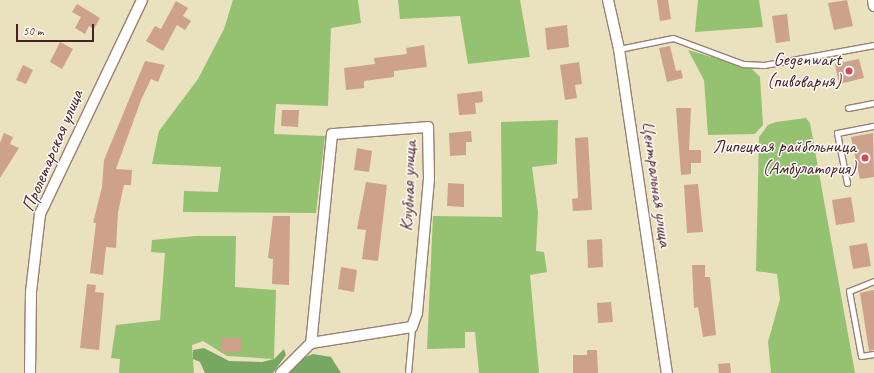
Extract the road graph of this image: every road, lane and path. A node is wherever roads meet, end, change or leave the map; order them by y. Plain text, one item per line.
1 (142, 0) edge
2 (608, 0) edge
3 (873, 0) edge
4 (874, 6) edge
5 (874, 45) edge
6 (619, 49) junction
7 (874, 103) edge
8 (848, 108) dead end
9 (874, 126) edge
10 (847, 184) dead end
11 (874, 282) edge
12 (412, 327) junction
13 (311, 342) junction
14 (874, 354) edge
15 (30, 373) edge
16 (281, 373) edge
17 (408, 373) edge
18 (666, 373) edge

1 - 15 street, Пролетарская улица
2 - 6 street, Центральная улица
3 - 4 street
5 - 6 lane
6 - 18 street, Центральная улица
7 - 8 lane
9 - 10 lane
11 - 14 lane
12 - 13 street
12 - 13 street, Клубная улица
12 - 17 lane
13 - 16 street

